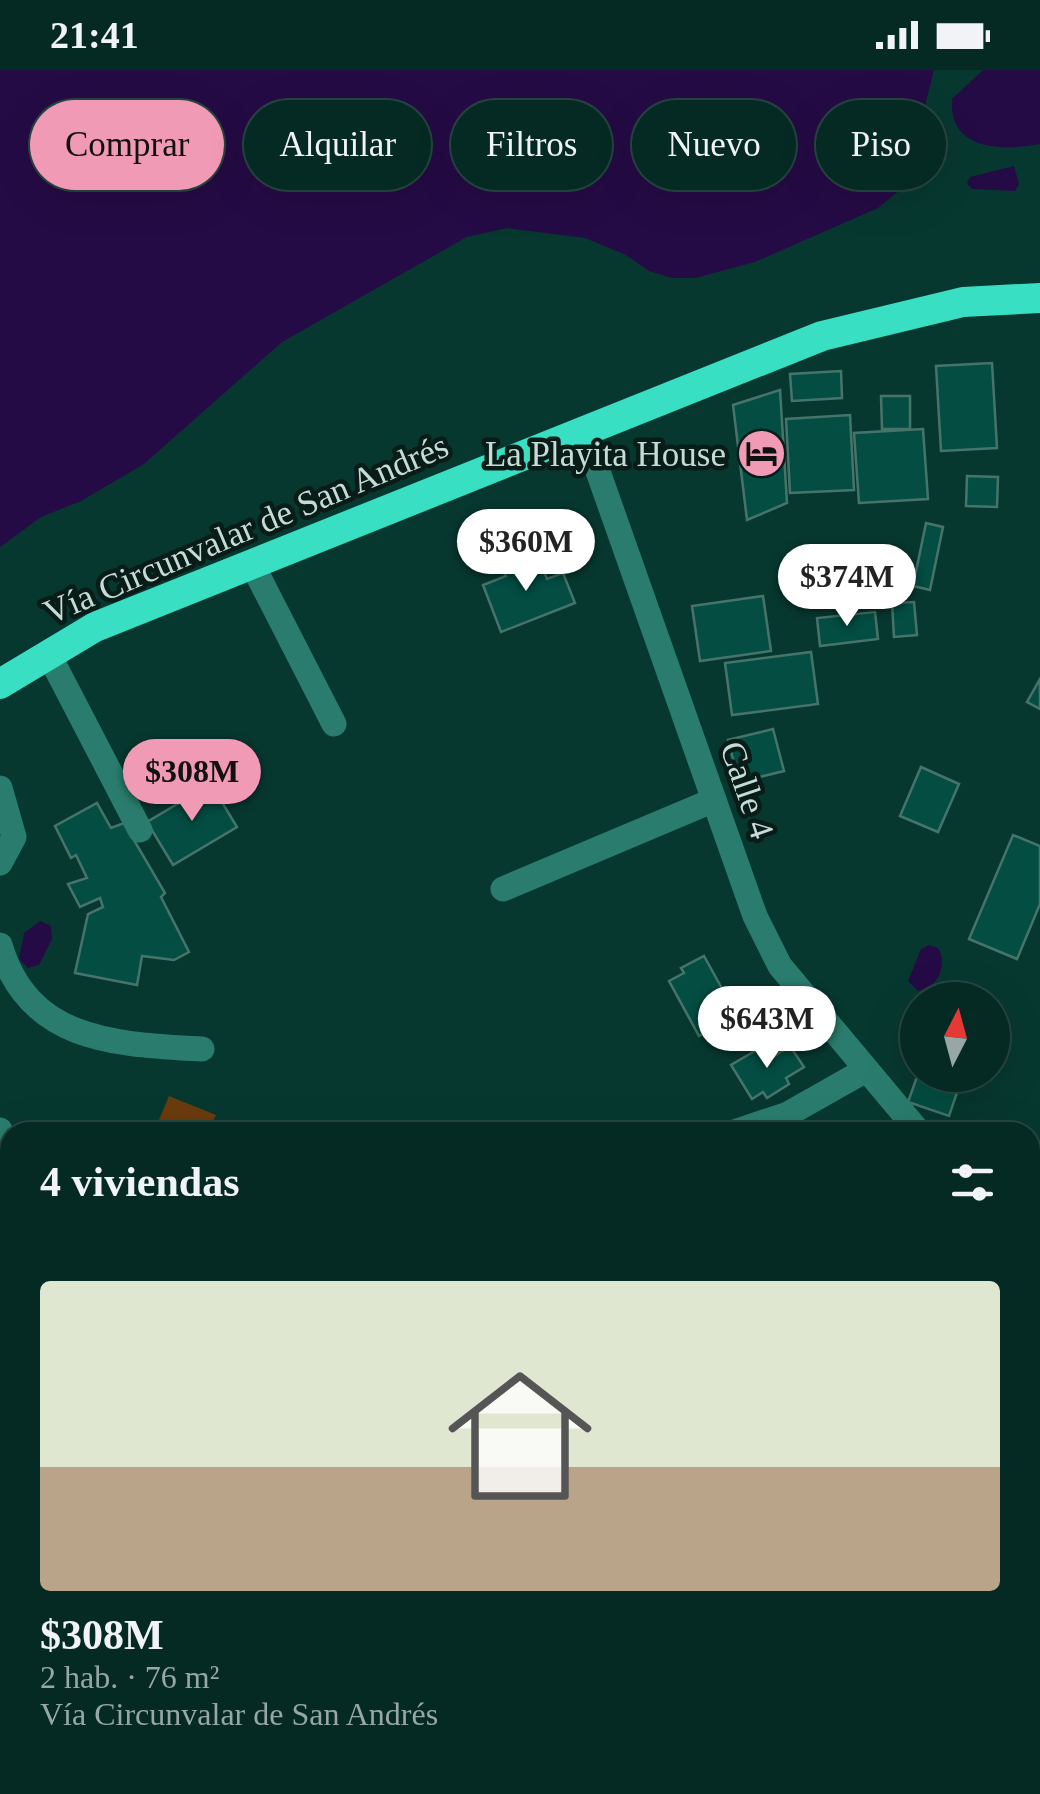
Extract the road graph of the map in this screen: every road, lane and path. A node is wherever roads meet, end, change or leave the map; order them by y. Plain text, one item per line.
1 (1040, 298) edge
2 (583, 429) junction
3 (252, 564) junction
4 (48, 654) junction
5 (0, 684) edge
6 (334, 724) dead end
7 (0, 788) edge
8 (714, 800) junction
9 (140, 830) dead end
10 (0, 864) edge
11 (502, 889) dead end
12 (0, 945) edge
13 (202, 1048) dead end
14 (864, 1071) junction
15 (764, 1122) edge
16 (911, 1122) edge

1 - 2 highway, Vía Circunvalar de San Andrés
2 - 3 highway, Vía Circunvalar de San Andrés
2 - 8 street, Calle 4
3 - 4 highway, Vía Circunvalar de San Andrés
3 - 6 street
4 - 5 highway, Vía Circunvalar de San Andrés
4 - 9 street
7 - 10 street
8 - 11 street
8 - 14 street, Calle 4
12 - 13 street
14 - 15 street
14 - 16 street, Calle 4

